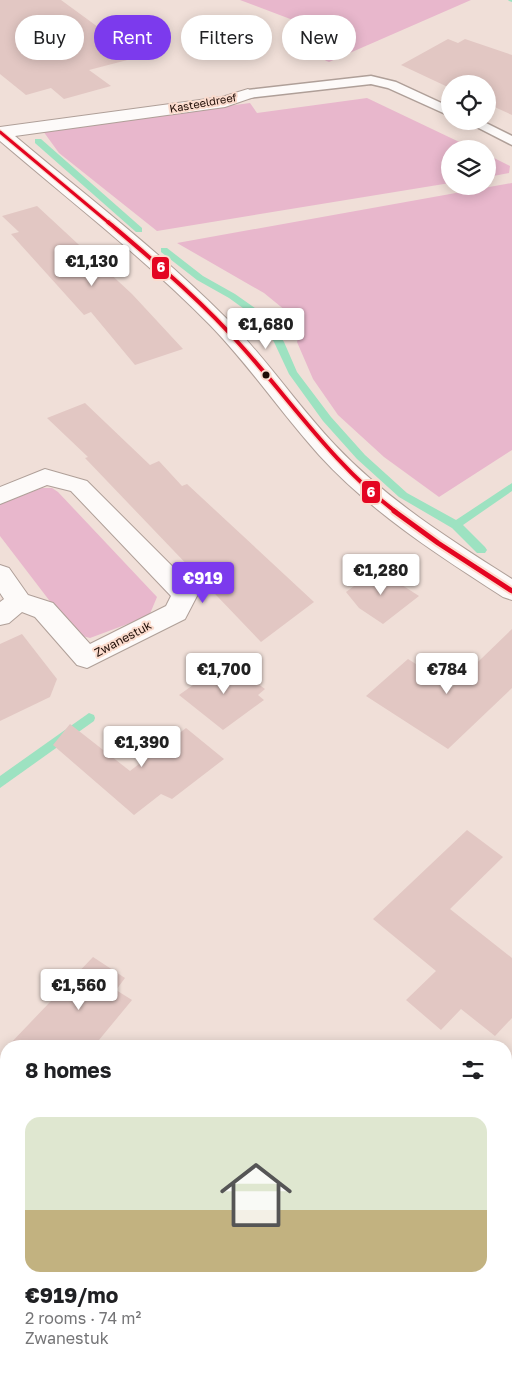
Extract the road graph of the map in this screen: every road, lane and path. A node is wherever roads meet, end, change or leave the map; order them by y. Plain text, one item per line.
1 (248, 94) joint
2 (441, 108) edge
3 (0, 129) edge
4 (490, 130) edge
5 (512, 140) edge
6 (0, 496) edge
7 (0, 574) edge
8 (512, 591) edge
9 (10, 609) edge

1 - 2 lane
1 - 3 street, Kasteeldreef
3 - 8 street
4 - 5 lane
6 - 9 street, Zwanestuk
7 - 9 street, Zwanestuk

